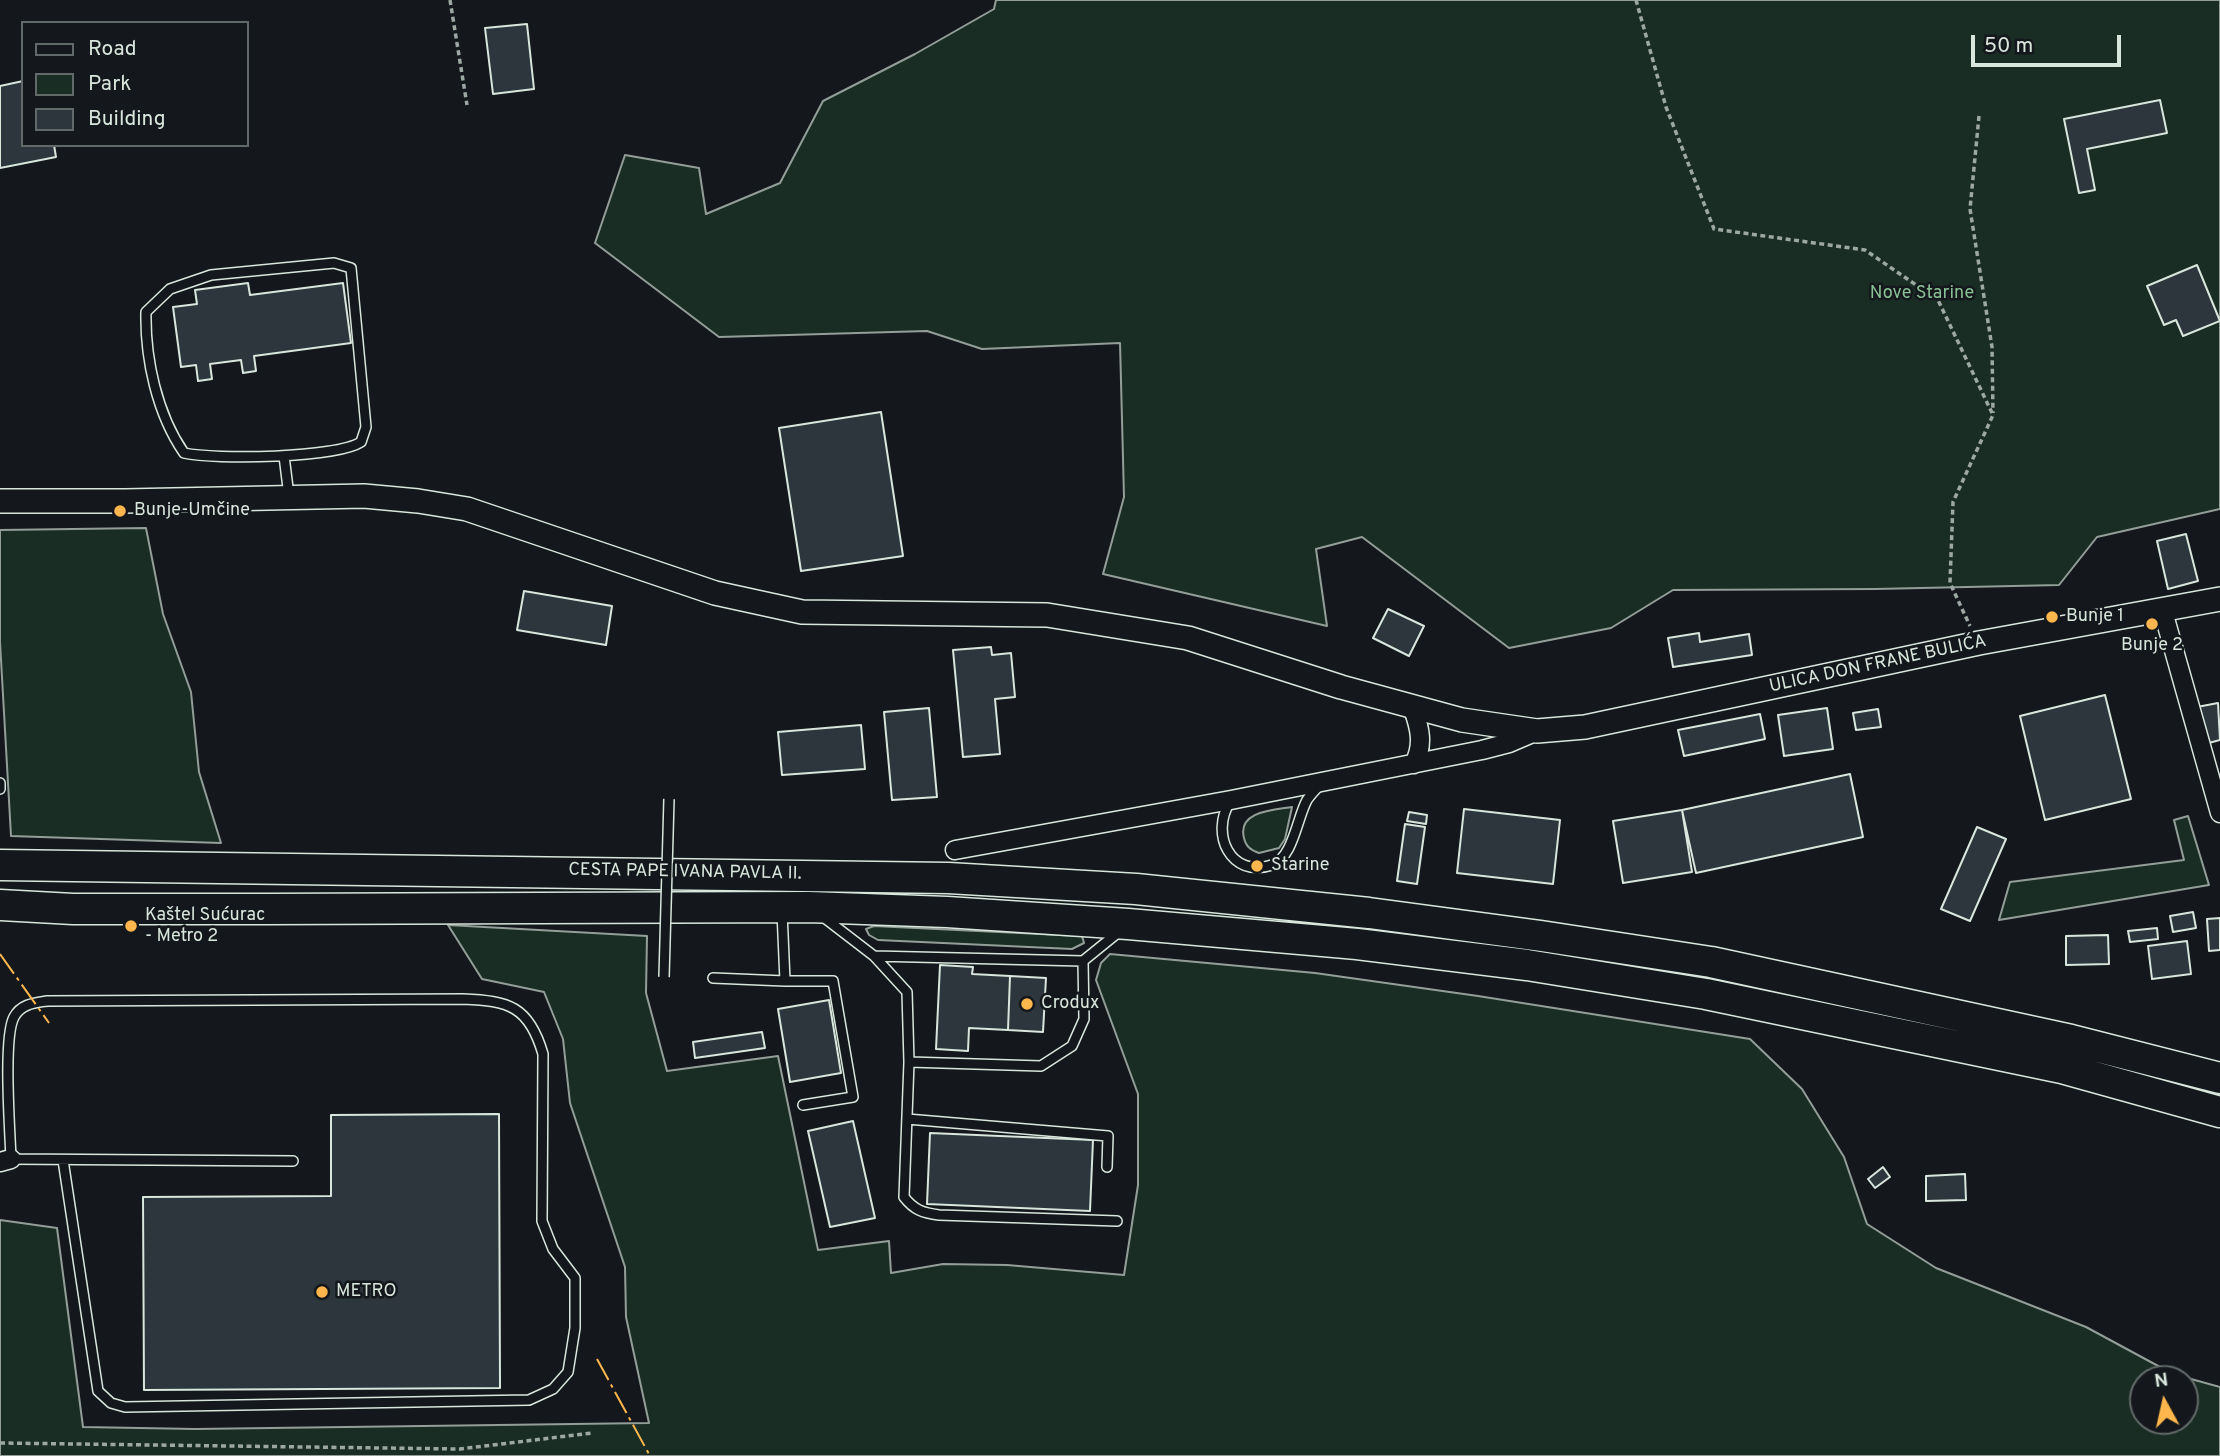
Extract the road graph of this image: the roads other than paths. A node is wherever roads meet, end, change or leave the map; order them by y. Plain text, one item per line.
1 (284, 456) junction
2 (289, 497) junction
3 (0, 501) edge
4 (2220, 599) edge
5 (2162, 608) junction
6 (1413, 709) junction
7 (1537, 732) junction
8 (1414, 764) junction
9 (1323, 782) junction
10 (0, 783) edge
11 (0, 789) edge
12 (669, 799) dead end
13 (1231, 800) junction
14 (2220, 813) edge
15 (955, 850) dead end
16 (2, 864) edge
17 (0, 905) edge
18 (796, 907) junction
19 (1128, 924) junction
20 (874, 956) junction
21 (1083, 961) junction
22 (664, 977) dead end
23 (713, 978) dead end
24 (785, 981) junction
25 (909, 1062) junction
26 (2220, 1078) edge
27 (803, 1105) dead end
28 (2220, 1112) edge
29 (907, 1119) junction
30 (5, 1160) edge
31 (63, 1160) junction
32 (293, 1161) dead end
33 (1107, 1167) dead end
34 (1117, 1221) dead end

1 - 1 lane
1 - 2 lane
2 - 3 street, ULICA DON FRANE BULIĆA
2 - 6 street, ULICA DON FRANE BULIĆA
4 - 5 street, ULICA DON FRANE BULIĆA
5 - 7 street, ULICA DON FRANE BULIĆA
5 - 14 street
6 - 7 street, ULICA DON FRANE BULIĆA
6 - 8 street
7 - 8 street
8 - 9 street
9 - 13 street
9 - 13 lane
10 - 11 lane
12 - 22 lane, bridge
13 - 15 street
16 - 26 highway, CESTA PAPE IVANA PAVLA II.
17 - 18 highway, CESTA PAPE IVANA PAVLA II.
18 - 19 highway, CESTA PAPE IVANA PAVLA II.
18 - 20 lane
18 - 24 lane
19 - 21 lane
19 - 28 highway, CESTA PAPE IVANA PAVLA II.
20 - 21 lane
20 - 25 lane
21 - 25 lane
23 - 24 lane
24 - 27 lane
25 - 29 lane
29 - 33 lane
29 - 34 lane
30 - 31 lane
30 - 31 lane
31 - 32 lane

